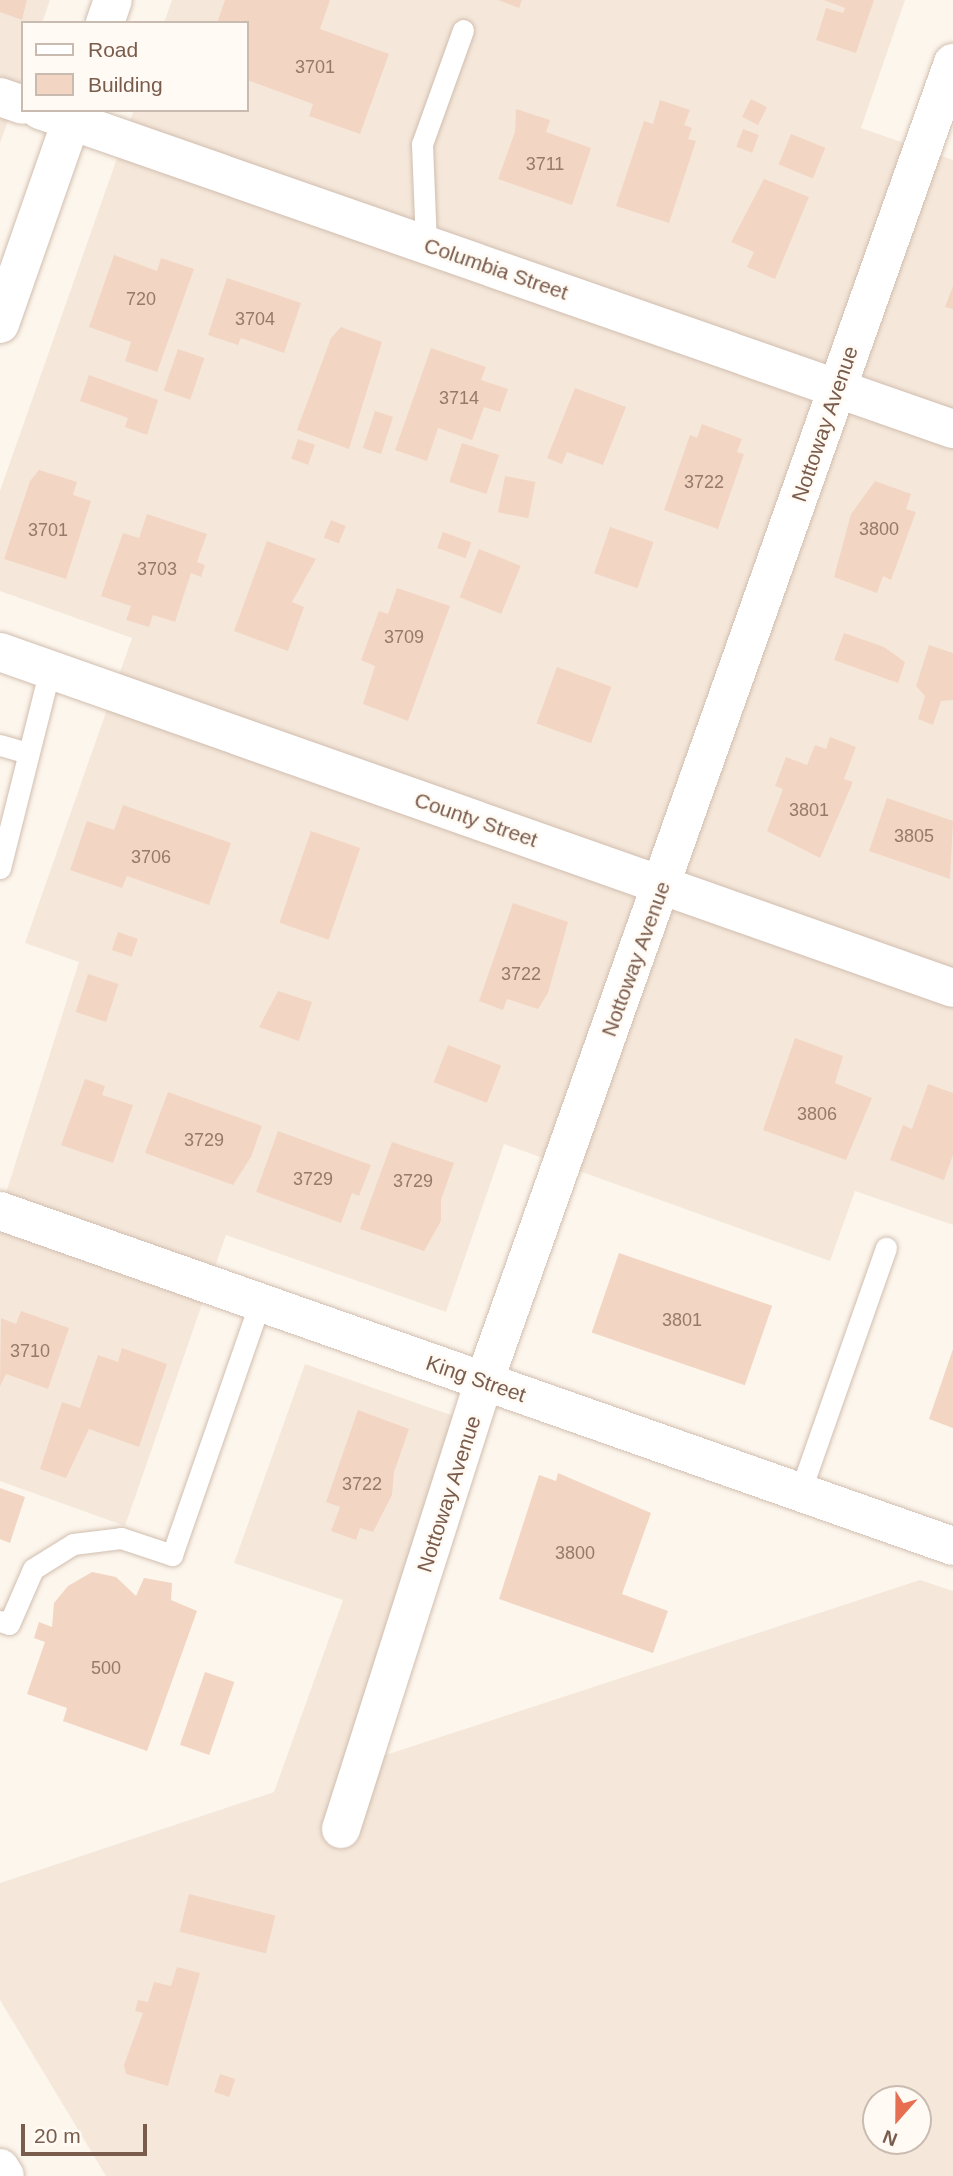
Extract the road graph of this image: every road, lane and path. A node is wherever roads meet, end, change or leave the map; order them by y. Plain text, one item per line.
1 (113, 0) edge
2 (107, 21) edge
3 (463, 30) dead end
4 (948, 78) edge
5 (0, 97) edge
6 (21, 103) edge
7 (62, 114) edge
8 (426, 244) junction
9 (0, 324) edge
10 (837, 388) junction
11 (953, 429) edge
12 (0, 652) edge
13 (50, 669) junction
14 (0, 745) edge
15 (29, 753) junction
16 (0, 868) edge
17 (662, 886) junction
18 (953, 988) edge
19 (0, 1211) edge
20 (886, 1248) dead end
21 (260, 1303) junction
22 (484, 1382) junction
23 (800, 1492) junction
24 (953, 1546) edge
25 (0, 1621) edge
26 (341, 1829) dead end
27 (0, 2168) edge
28 (5, 2176) edge

1 - 2 street
3 - 8 lane
4 - 10 street, Nottoway Avenue
5 - 6 street
7 - 8 street, Columbia Street
7 - 9 street
8 - 10 street, Columbia Street
10 - 11 street, Columbia Street
10 - 17 street, Nottoway Avenue
12 - 13 street, County Street
13 - 15 lane
13 - 17 street, County Street
14 - 15 lane
15 - 16 lane
17 - 18 street, County Street
17 - 22 street, Nottoway Avenue
19 - 21 street, King Street
20 - 23 lane
21 - 22 street, King Street
21 - 25 lane
22 - 23 street, King Street
22 - 26 street, Nottoway Avenue
23 - 24 street, King Street
27 - 28 street

